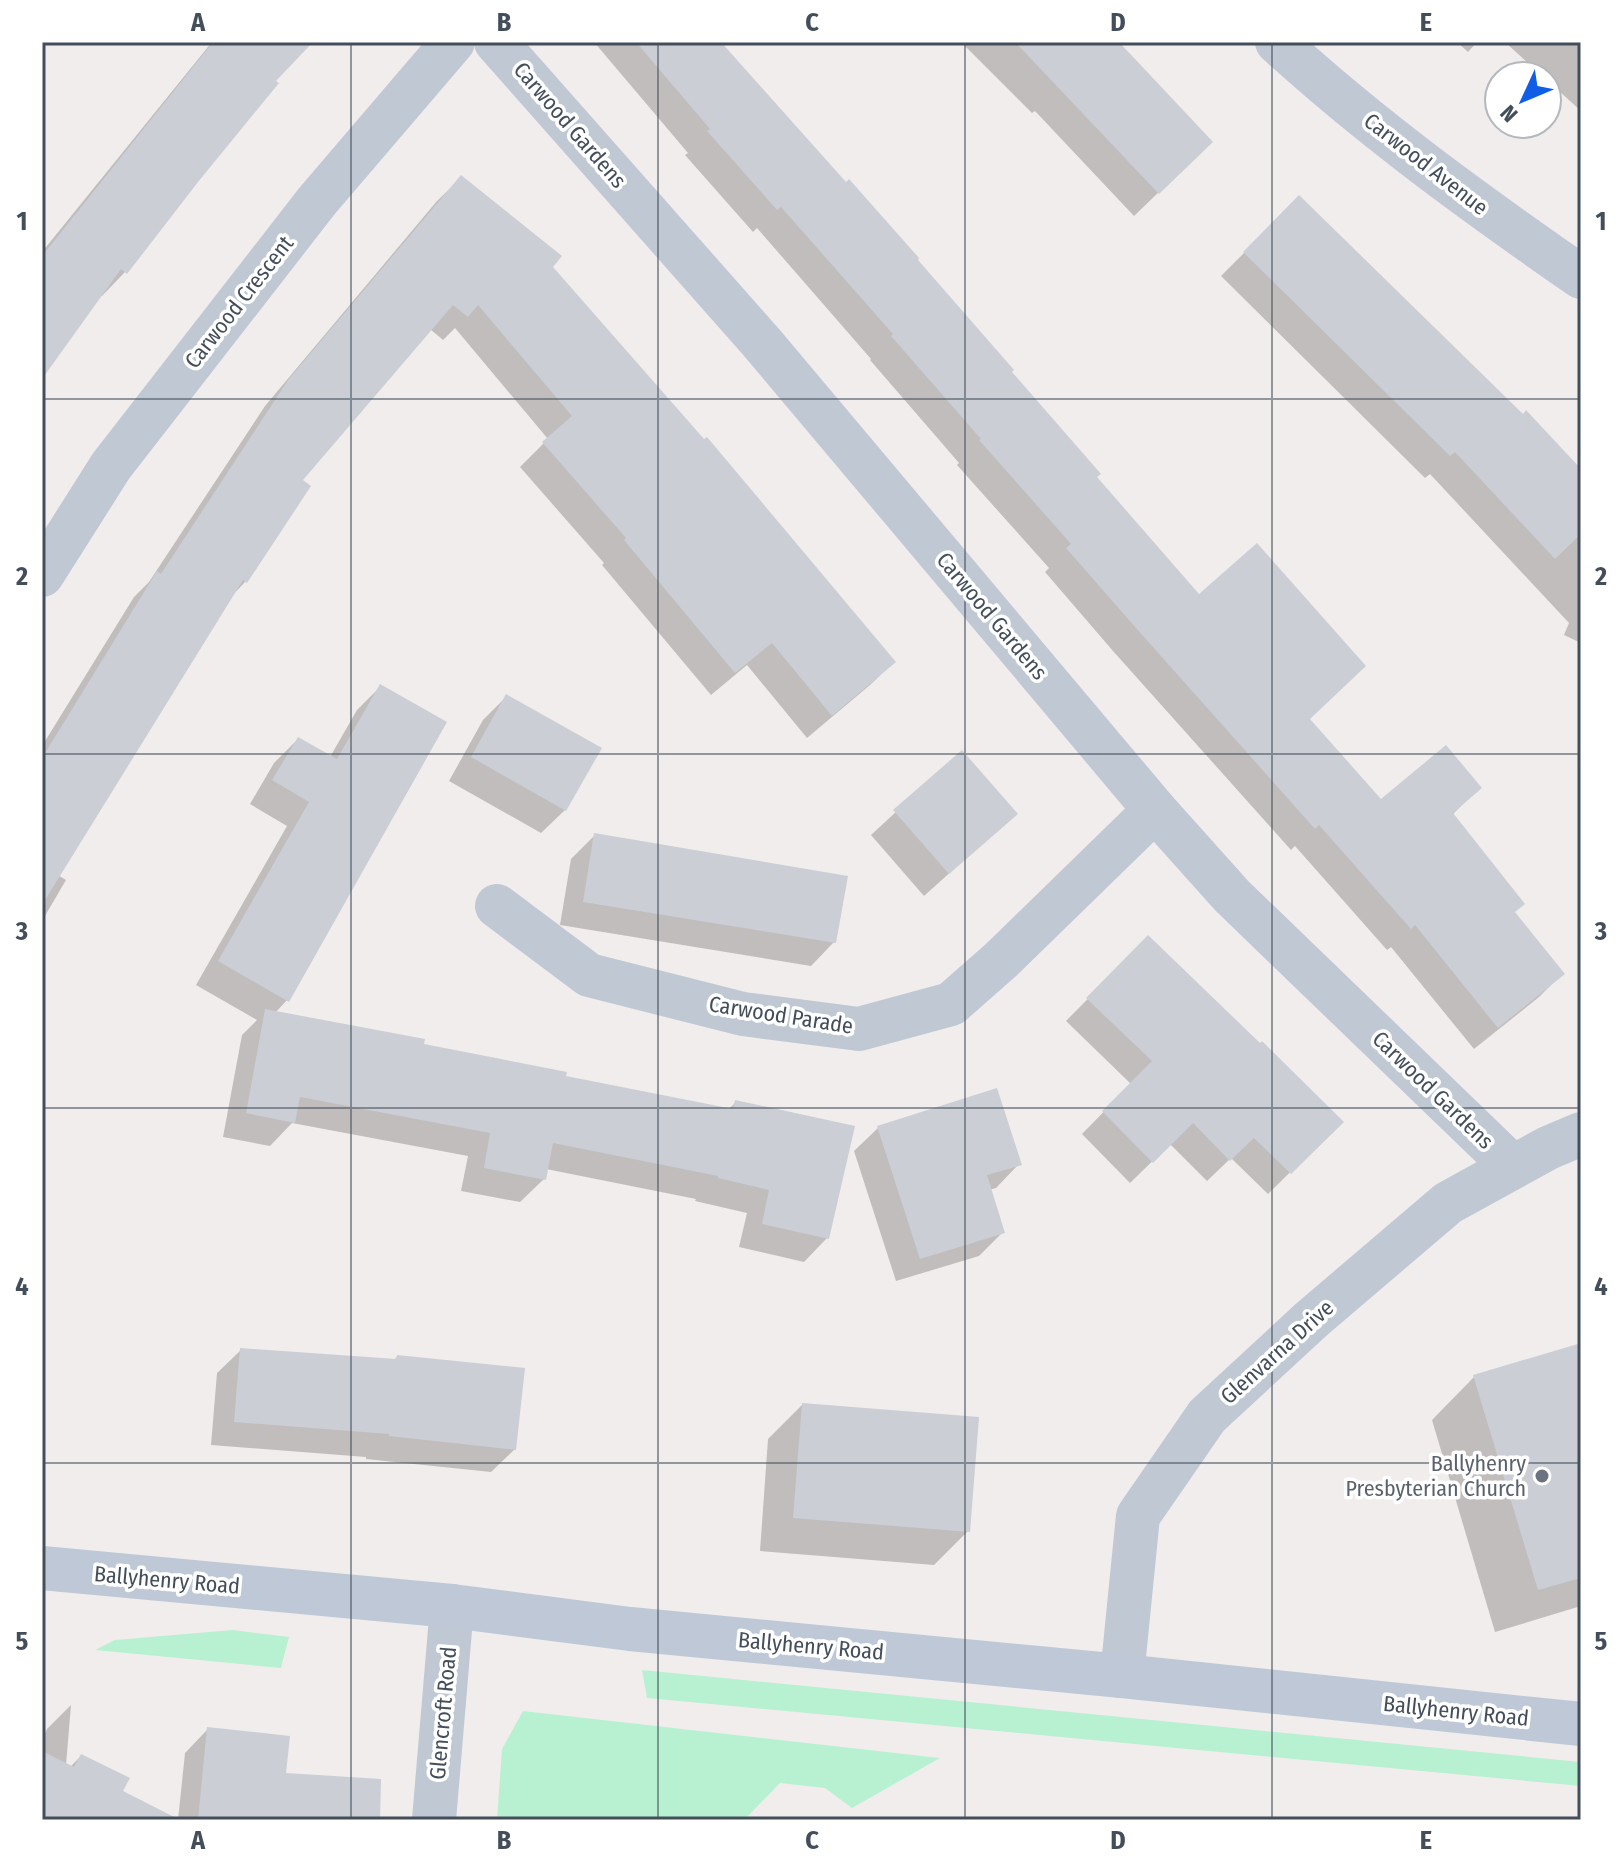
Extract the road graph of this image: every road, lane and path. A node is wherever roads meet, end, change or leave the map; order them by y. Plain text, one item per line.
1 (453, 42) edge
2 (496, 42) edge
3 (1277, 42) edge
4 (1581, 277) edge
5 (42, 575) edge
6 (1155, 810) junction
7 (497, 906) dead end
8 (1581, 1134) edge
9 (1513, 1167) junction
10 (42, 1568) edge
11 (452, 1606) junction
12 (1122, 1676) junction
13 (1581, 1724) edge
14 (434, 1820) edge

1 - 5 street, Carwood Crescent
2 - 6 street, Carwood Gardens
3 - 4 street, Carwood Avenue
6 - 7 street, Carwood Parade
6 - 9 street, Carwood Gardens
8 - 9 street, Glenvarna Drive
9 - 12 street, Glenvarna Drive
10 - 11 main road, Ballyhenry Road
11 - 12 main road, Ballyhenry Road
11 - 14 street, Glencroft Road
12 - 13 main road, Ballyhenry Road

